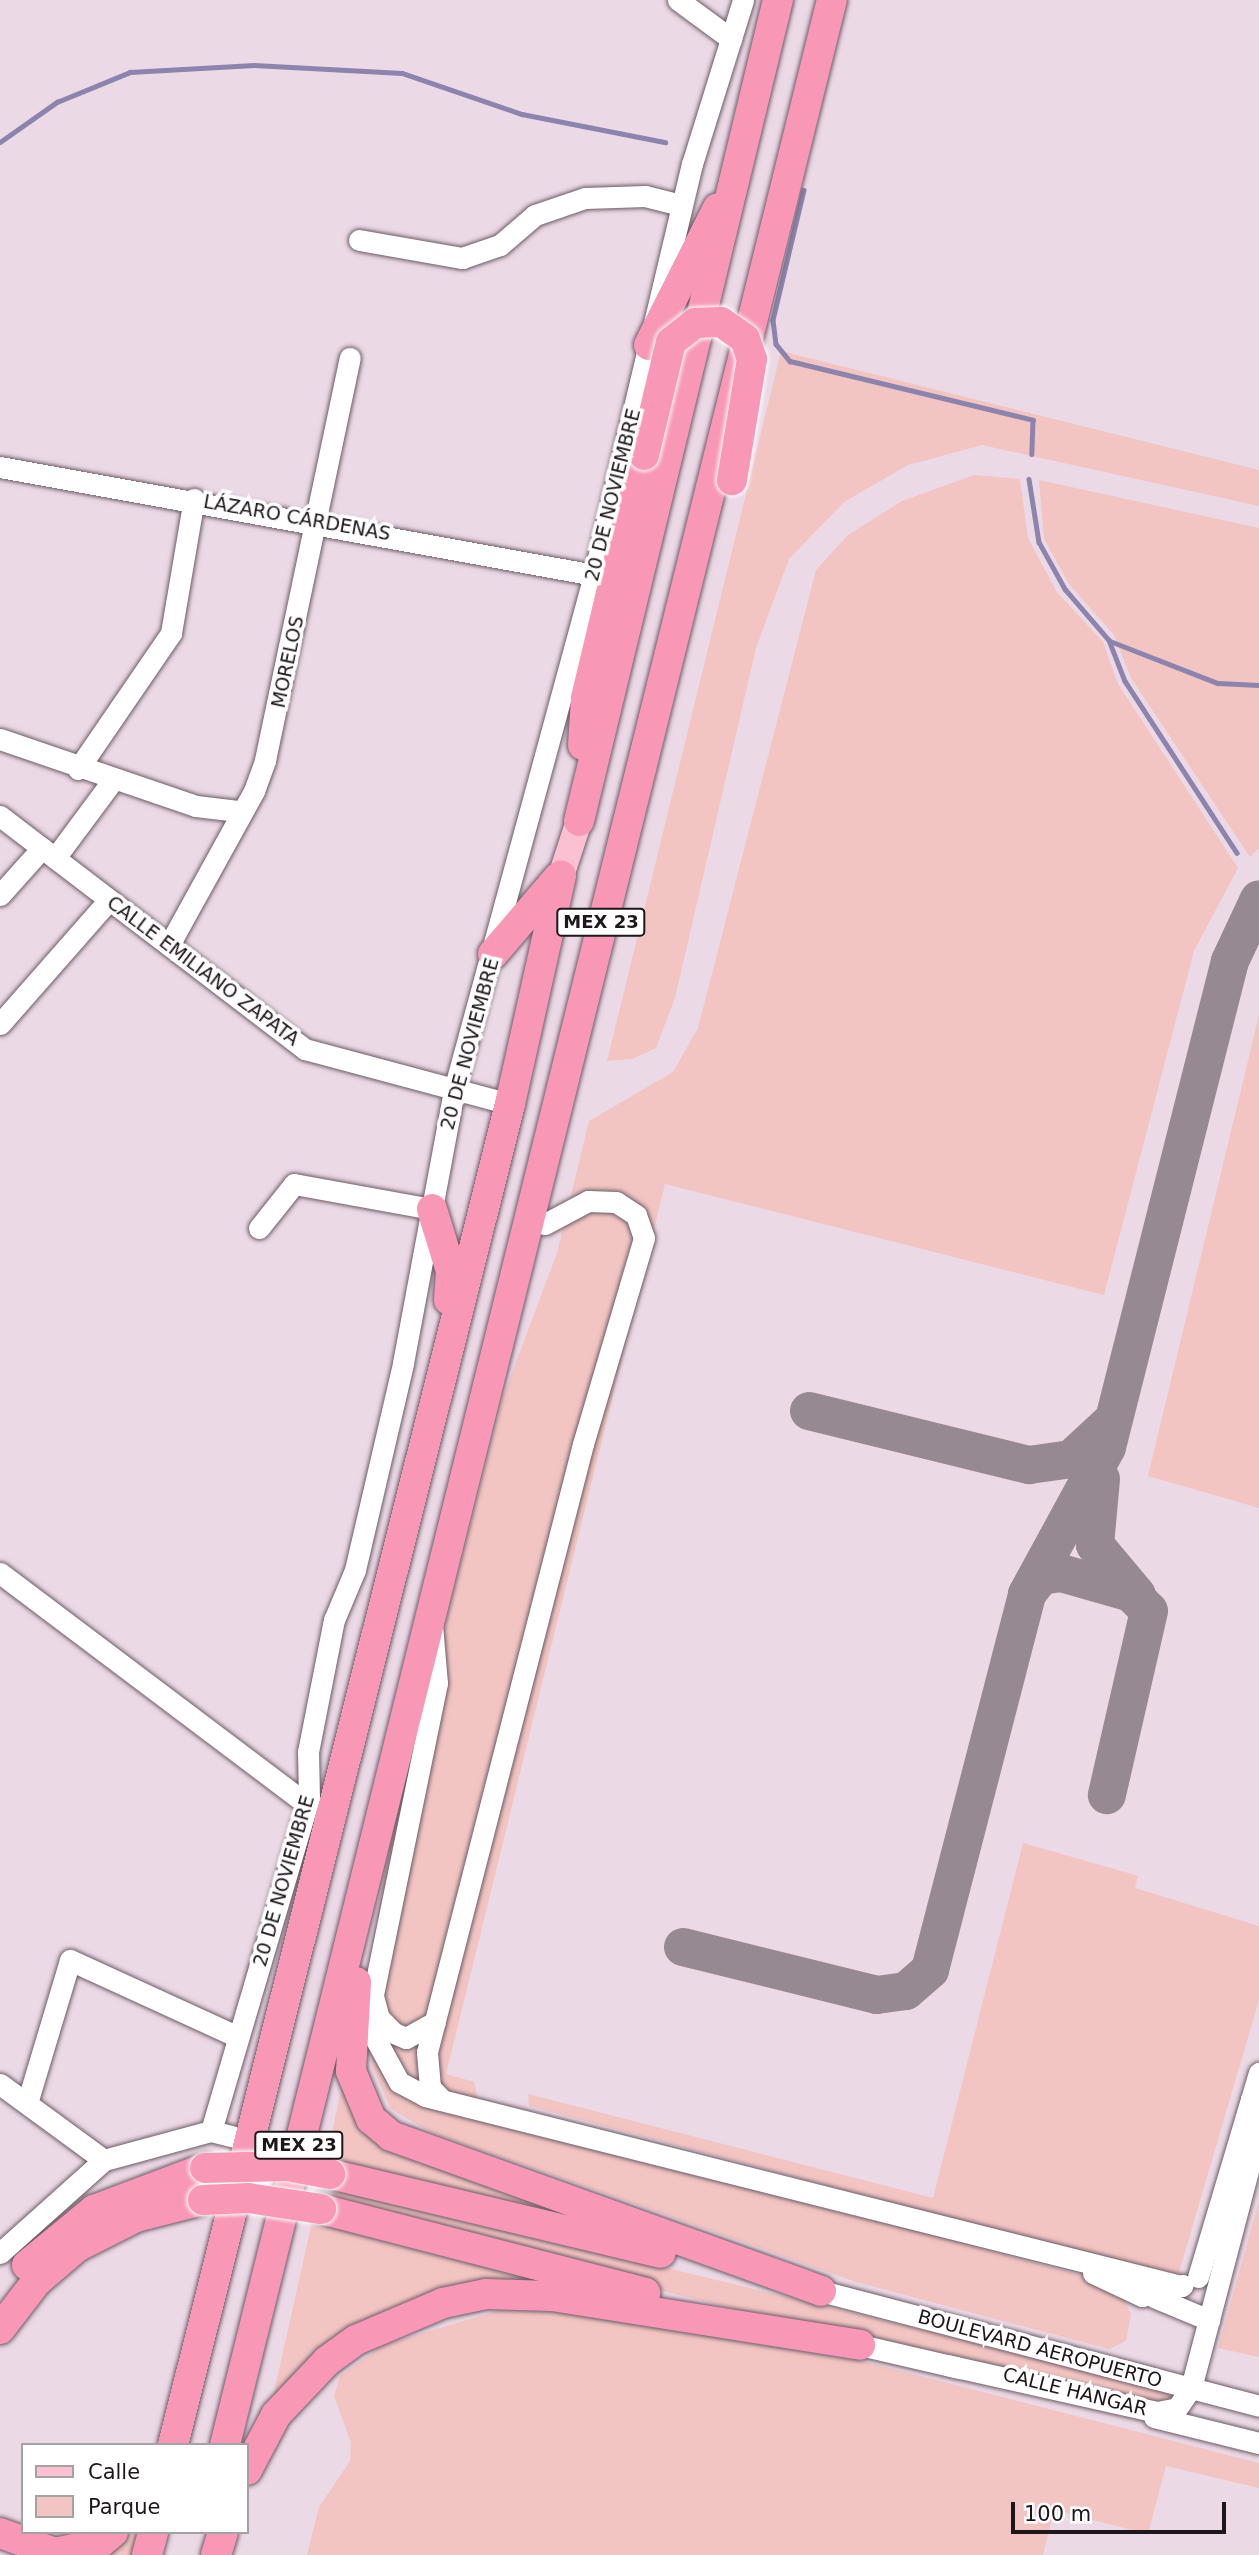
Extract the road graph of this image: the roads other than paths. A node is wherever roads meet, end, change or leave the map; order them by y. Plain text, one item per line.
1 (678, 0) edge
2 (743, 0) edge
3 (778, 0) edge
4 (832, 0) edge
5 (731, 39) junction
6 (742, 161) junction
7 (682, 205) junction
8 (359, 240) dead end
9 (649, 345) junction
10 (350, 358) dead end
11 (0, 467) edge
12 (194, 499) junction
13 (317, 521) junction
14 (594, 575) junction
15 (0, 739) edge
16 (78, 769) junction
17 (114, 780) junction
18 (239, 811) junction
19 (0, 816) edge
20 (579, 821) junction
21 (48, 853) junction
22 (561, 876) junction
23 (0, 895) edge
24 (109, 900) junction
25 (169, 945) junction
26 (493, 954) junction
27 (0, 1024) edge
28 (454, 1090) junction
29 (510, 1104) junction
30 (432, 1209) junction
31 (545, 1224) junction
32 (258, 1228) dead end
33 (447, 1348) junction
34 (485, 1390) junction
35 (0, 1573) edge
36 (430, 1613) junction
37 (307, 1804) junction
38 (374, 1846) junction
39 (354, 1998) junction
40 (435, 2022) junction
41 (238, 2037) junction
42 (1259, 2073) edge
43 (0, 2084) edge
44 (1251, 2099) junction
45 (28, 2100) junction
46 (442, 2100) junction
47 (211, 2132) junction
48 (248, 2140) junction
49 (104, 2160) junction
50 (0, 2253) edge
51 (1067, 2257) junction
52 (1224, 2268) junction
53 (1189, 2281) junction
54 (821, 2291) junction
55 (0, 2296) edge
56 (1154, 2297) junction
57 (1209, 2320) junction
58 (0, 2329) edge
59 (860, 2345) junction
60 (947, 2365) junction
61 (1192, 2388) junction
62 (185, 2395) junction
63 (1259, 2406) edge
64 (167, 2443) edge
65 (173, 2443) edge
66 (225, 2443) edge
67 (1259, 2443) edge
68 (248, 2468) edge
69 (0, 2533) edge
70 (111, 2534) edge
71 (152, 2534) edge
72 (203, 2534) edge
73 (222, 2534) edge
74 (147, 2555) edge
75 (198, 2555) edge
76 (216, 2555) edge

1 - 5 street
2 - 5 street, 20 DE NOVIEMBRE
3 - 6 highway, MEX 23
4 - 34 highway, MEX 23
5 - 7 street, 20 DE NOVIEMBRE
6 - 9 highway
6 - 20 highway, MEX 23
7 - 8 street
7 - 9 street, 20 DE NOVIEMBRE
9 - 14 street, 20 DE NOVIEMBRE
10 - 13 street, MORELOS
11 - 12 street, LÁZARO CÁRDENAS
12 - 13 street, LÁZARO CÁRDENAS
12 - 16 street
13 - 14 street, LÁZARO CÁRDENAS
13 - 18 street, MORELOS
14 - 26 street, 20 DE NOVIEMBRE
15 - 16 street
16 - 17 street
17 - 18 street
17 - 21 street
18 - 25 street, MORELOS
19 - 21 street, CALLE EMILIANO ZAPATA
20 - 22 main road, MEX 23
20 - 31 highway, bridge
21 - 23 street
21 - 24 street, CALLE EMILIANO ZAPATA
22 - 26 highway
22 - 29 highway, MEX 23
24 - 25 street, CALLE EMILIANO ZAPATA
24 - 27 street
25 - 28 street, CALLE EMILIANO ZAPATA
26 - 28 street, 20 DE NOVIEMBRE
28 - 29 street, CALLE EMILIANO ZAPATA
28 - 30 street, 20 DE NOVIEMBRE
29 - 33 highway, MEX 23
30 - 32 street
30 - 33 highway
30 - 37 street, 20 DE NOVIEMBRE
31 - 34 highway
31 - 40 street
33 - 48 highway, MEX 23
34 - 36 highway, MEX 23
35 - 37 street
36 - 38 highway, MEX 23
36 - 40 street
37 - 41 street, 20 DE NOVIEMBRE
38 - 39 highway
38 - 66 highway, MEX 23
39 - 46 street
39 - 54 highway
40 - 46 street
41 - 45 street
41 - 47 street, 20 DE NOVIEMBRE
42 - 44 street
43 - 45 street
44 - 52 street
44 - 53 street
45 - 49 street
46 - 51 street
47 - 48 street
47 - 49 street
48 - 62 highway, MEX 23
49 - 50 street
51 - 53 street
51 - 56 street
52 - 53 street
52 - 57 street
53 - 56 street
54 - 55 highway, bridge
54 - 61 street, BOULEVARD AEROPUERTO
56 - 57 street
57 - 61 street
58 - 59 highway, bridge
59 - 60 street, BOULEVARD AEROPUERTO
59 - 68 highway
60 - 61 street, CALLE HANGAR
60 - 67 street, BOULEVARD AEROPUERTO
61 - 63 street, BOULEVARD AEROPUERTO
62 - 64 highway
62 - 65 highway, MEX 23
69 - 70 highway
71 - 74 highway
72 - 75 highway
73 - 76 highway

